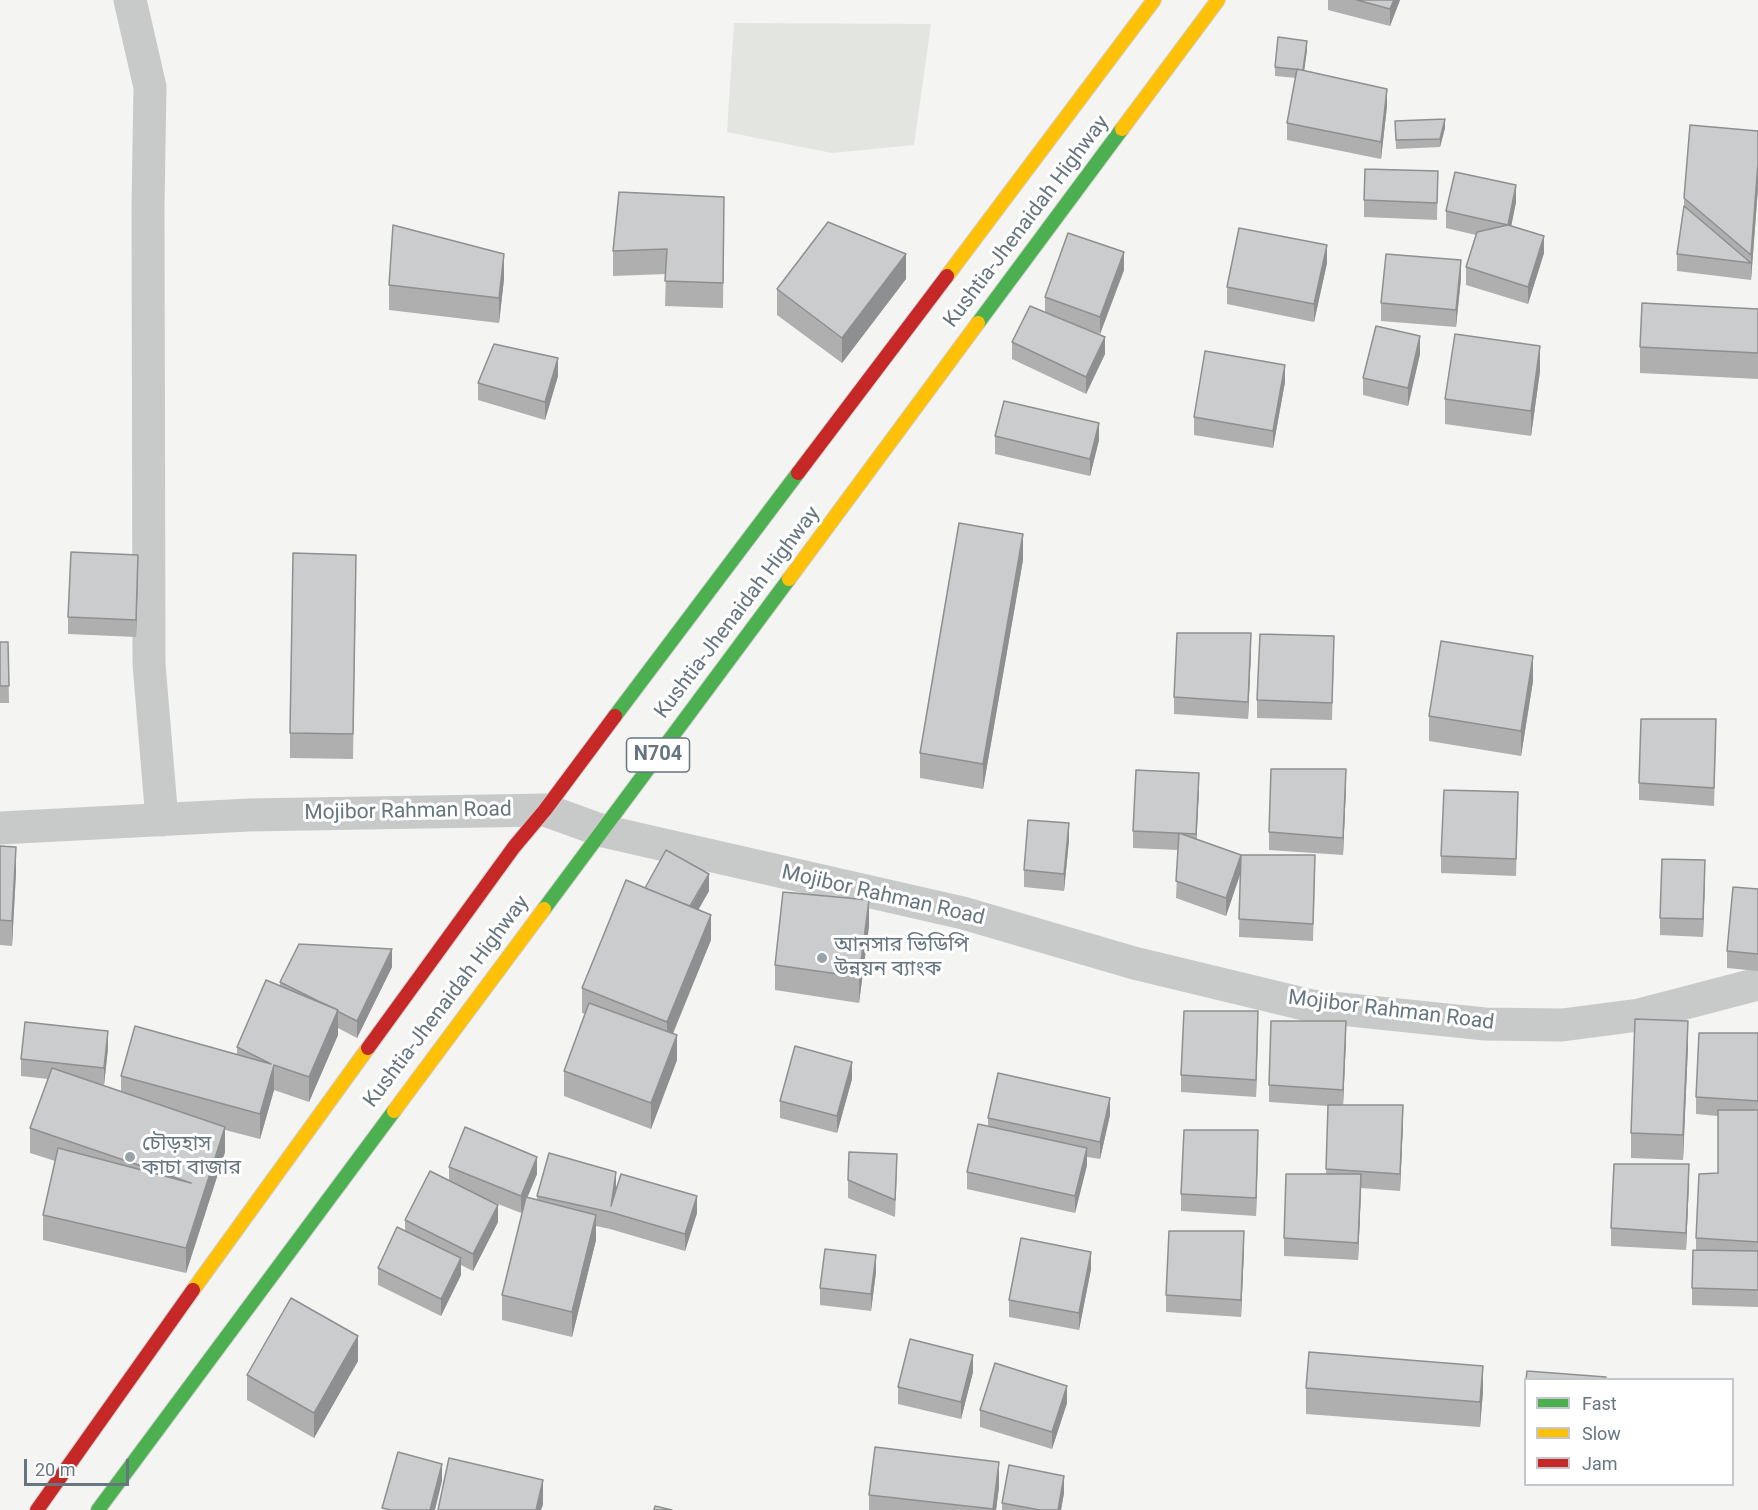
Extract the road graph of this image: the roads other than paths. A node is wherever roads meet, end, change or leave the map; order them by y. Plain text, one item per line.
1 (130, 0) edge
2 (1154, 0) edge
3 (1218, 0) edge
4 (545, 810) junction
5 (162, 820) junction
6 (0, 828) edge
7 (603, 831) junction
8 (1758, 984) edge
9 (37, 1510) edge
10 (98, 1510) edge

1 - 5 street
2 - 4 highway, Kushtia-Jhenaidah Highway / N704
3 - 7 highway, Kushtia-Jhenaidah Highway / N704
4 - 5 street, Mojibor Rahman Road
4 - 7 street, Mojibor Rahman Road
4 - 9 highway, Kushtia-Jhenaidah Highway / N704
5 - 6 street, Mojibor Rahman Road
7 - 8 street, Mojibor Rahman Road
7 - 10 highway, Kushtia-Jhenaidah Highway / N704

